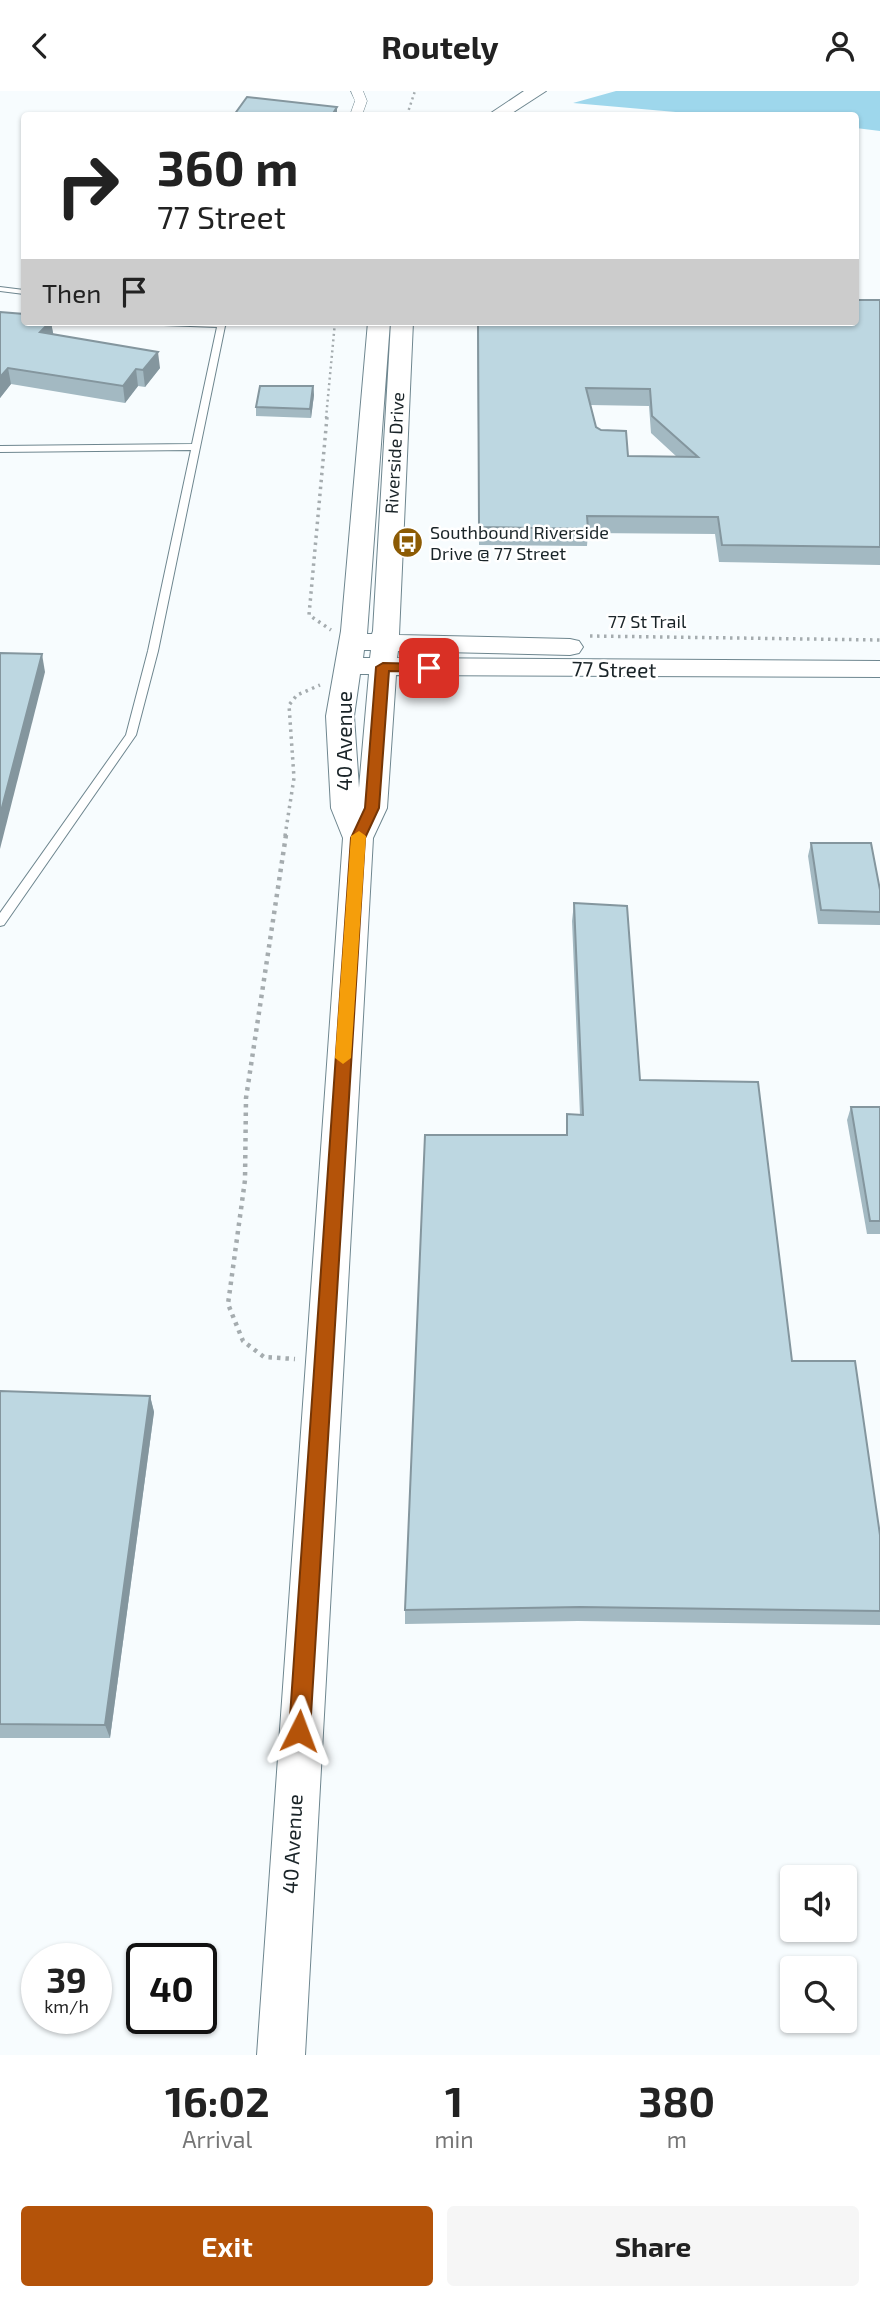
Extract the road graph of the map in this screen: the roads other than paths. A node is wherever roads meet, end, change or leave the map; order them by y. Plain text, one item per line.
1 (357, 91) edge
2 (515, 91) edge
3 (537, 91) edge
4 (357, 112) edge
5 (482, 112) edge
6 (502, 112) edge
7 (0, 289) edge
8 (21, 292) edge
9 (222, 326) edge
10 (379, 326) edge
11 (402, 326) edge
12 (195, 447) junction
13 (0, 449) edge
14 (880, 654) edge
15 (341, 655) junction
16 (384, 655) junction
17 (880, 669) edge
18 (358, 838) junction
19 (0, 922) edge
20 (281, 2055) edge

1 - 4 street
2 - 5 main road
3 - 6 main road
7 - 8 lane
9 - 12 lane
10 - 15 main road, Riverside Drive
11 - 16 main road, Riverside Drive
12 - 13 lane
12 - 19 lane
14 - 16 main road, 77 Street
15 - 16 main road, 77 Street
15 - 18 main road, 40 Avenue
16 - 17 main road, 77 Street
16 - 18 main road, 40 Avenue
18 - 20 main road, 40 Avenue

